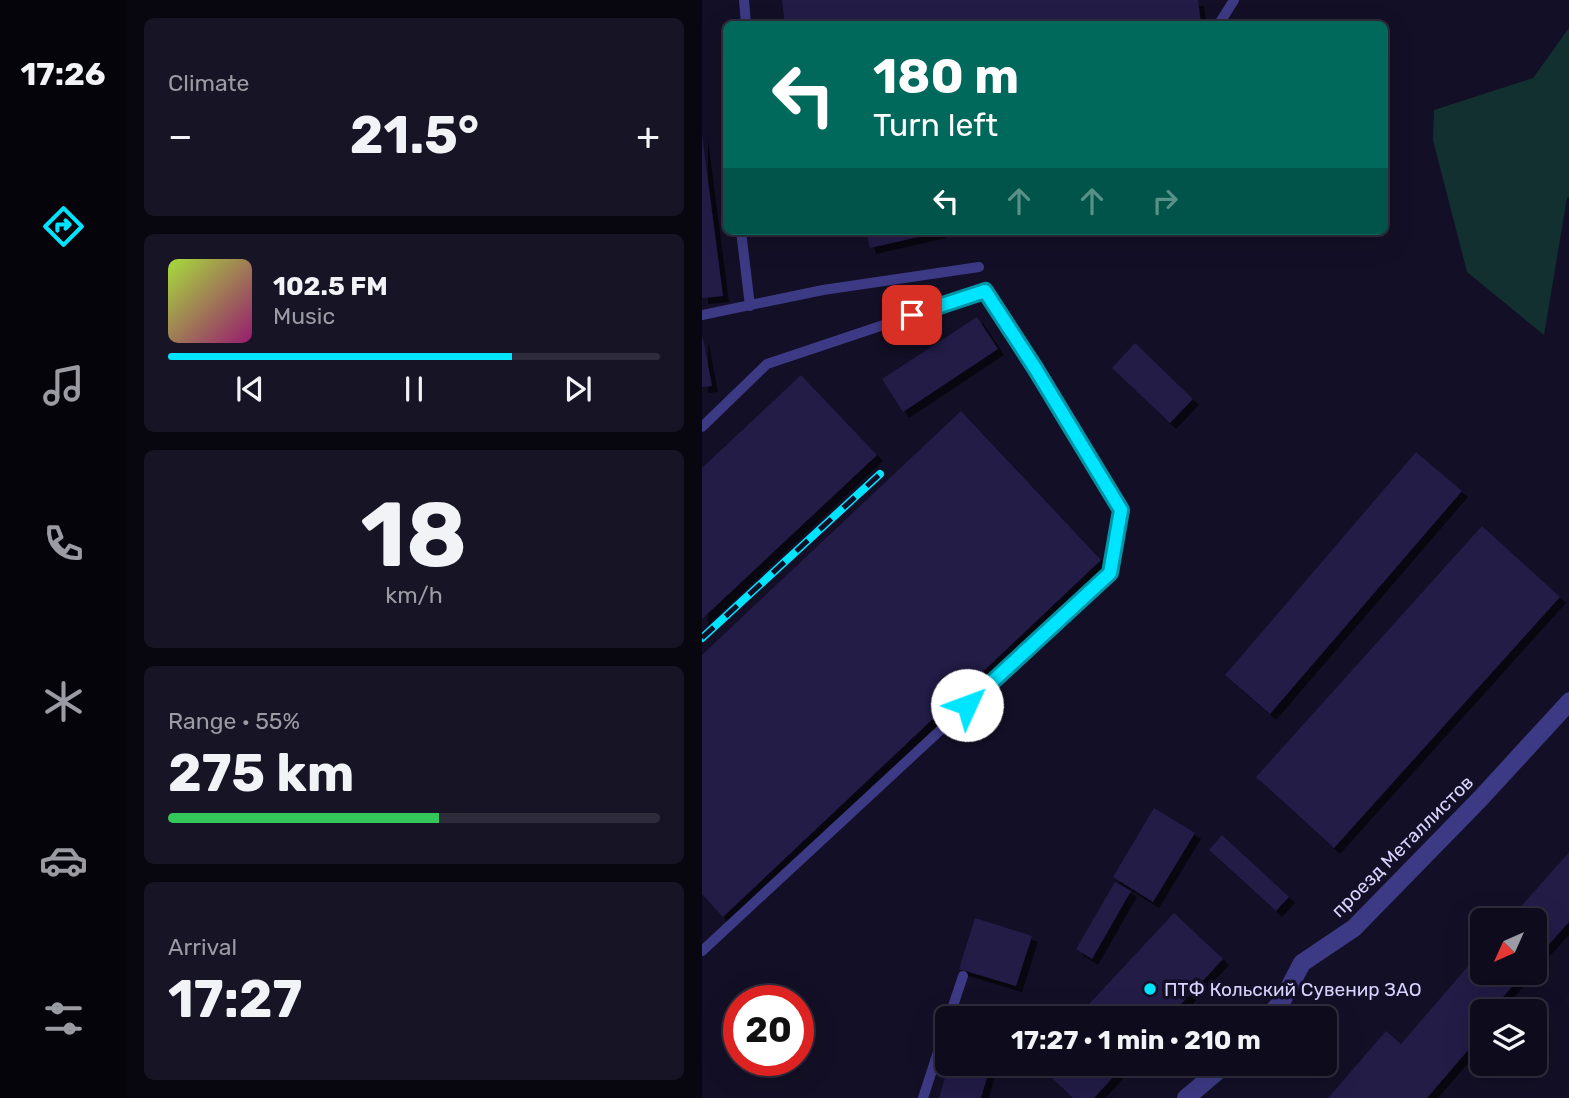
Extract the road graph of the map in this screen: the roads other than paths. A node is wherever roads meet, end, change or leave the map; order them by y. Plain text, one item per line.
1 (744, 0) edge
2 (1234, 0) edge
3 (746, 21) edge
4 (1221, 21) edge
5 (741, 235) edge
6 (978, 267) dead end
7 (750, 306) junction
8 (702, 315) edge
9 (702, 426) edge
10 (1569, 701) edge
11 (702, 951) edge
12 (963, 976) dead end
13 (953, 1006) edge
14 (1278, 1006) edge
15 (935, 1061) edge
16 (1212, 1076) edge
17 (923, 1098) edge
18 (1186, 1098) edge

1 - 3 lane
2 - 4 lane
5 - 7 lane
6 - 7 lane
7 - 8 lane
9 - 11 lane
10 - 14 street, проезд Металлистов
12 - 13 lane
15 - 17 lane
16 - 18 street

